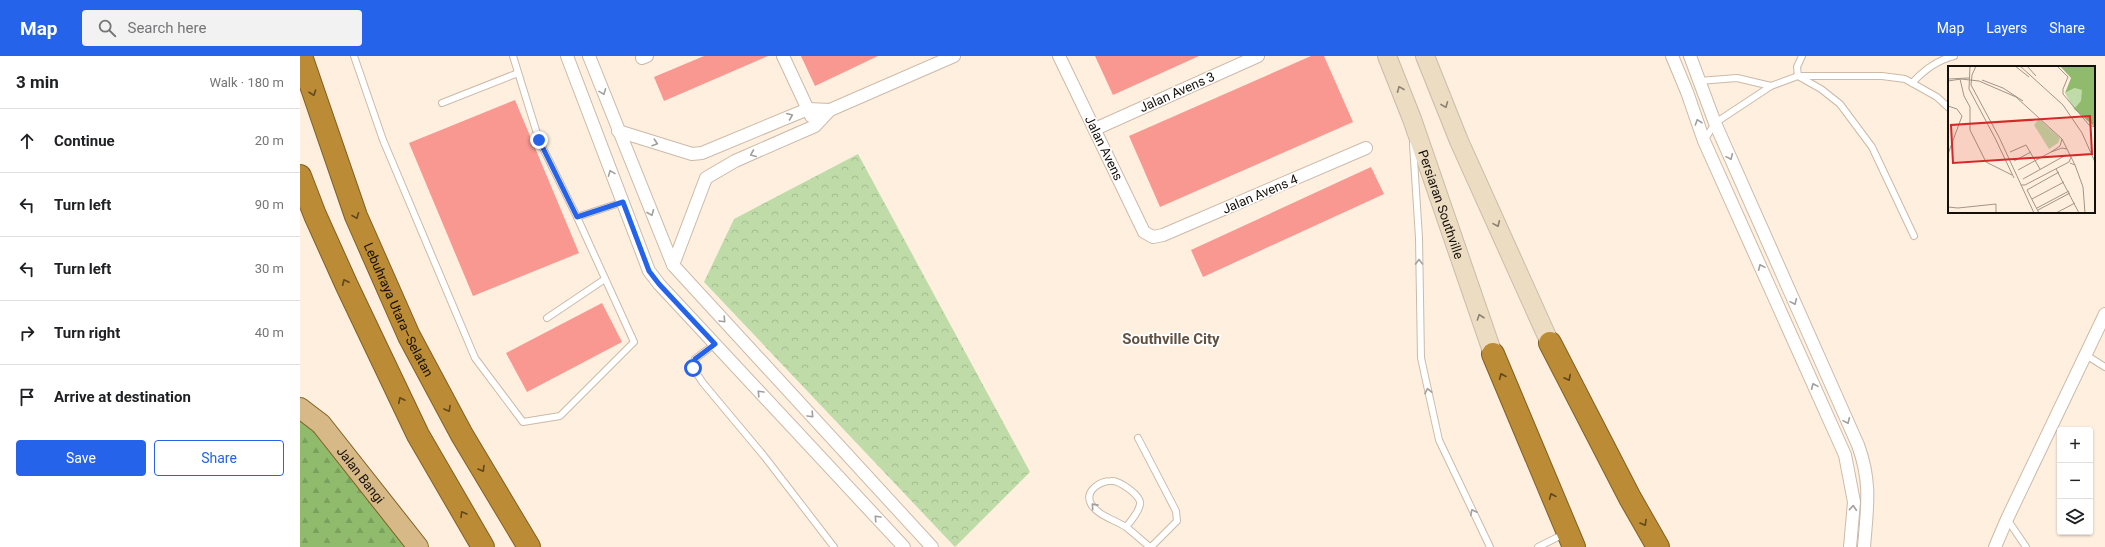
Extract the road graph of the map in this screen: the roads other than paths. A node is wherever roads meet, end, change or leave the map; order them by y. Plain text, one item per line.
1 (301, 56) edge
2 (354, 56) edge
3 (512, 56) edge
4 (567, 56) edge
5 (590, 56) edge
6 (783, 56) edge
7 (954, 56) edge
8 (1059, 56) edge
9 (1258, 56) edge
10 (1387, 56) edge
11 (1425, 56) edge
12 (1672, 56) edge
13 (1690, 56) edge
14 (1802, 56) edge
15 (1954, 56) edge
16 (518, 73) junction
17 (1798, 76) junction
18 (1699, 81) junction
19 (1912, 83) junction
20 (1771, 86) junction
21 (442, 103) dead end
22 (1948, 107) edge
23 (808, 109) junction
24 (830, 110) junction
25 (1412, 119) junction
26 (1715, 123) junction
27 (768, 125) junction
28 (815, 126) junction
29 (1095, 129) junction
30 (618, 131) junction
31 (1704, 141) junction
32 (725, 143) junction
33 (777, 143) junction
34 (1366, 148) dead end
35 (735, 161) junction
36 (300, 176) edge
37 (623, 202) junction
38 (577, 217) junction
39 (1914, 236) dead end
40 (1153, 237) joint
41 (673, 265) junction
42 (605, 279) junction
43 (2105, 314) edge
44 (546, 318) dead end
45 (1550, 343) joint
46 (715, 344) junction
47 (1493, 354) joint
48 (2086, 355) junction
49 (2105, 367) edge
50 (300, 408) edge
51 (1138, 438) dead end
52 (2007, 519) junction
53 (1126, 528) junction
54 (1571, 540) edge
55 (418, 547) edge
56 (483, 547) edge
57 (529, 547) edge
58 (834, 547) edge
59 (904, 547) edge
60 (932, 547) edge
61 (1150, 547) edge
62 (1490, 547) edge
63 (1538, 547) edge
64 (1658, 547) edge
65 (1850, 547) edge
66 (1864, 547) edge
67 (1995, 547) edge
68 (2026, 547) edge

1 -> 57 highway, Lebuhraya Utara–Selatan
2 - 42 lane
3 - 16 lane
37 -> 4 street
5 -> 30 street
6 - 23 street
7 - 24 street
8 - 29 street, Jalan Avens
9 - 29 street, Jalan Avens 3
25 -> 10 main road, Persiaran Southville
11 -> 45 main road
31 -> 12 street
13 - 18 street
14 - 17 lane
15 - 19 lane
16 - 21 lane
16 - 38 lane
17 - 19 lane
17 - 20 lane
17 - 39 lane
18 - 20 lane
18 - 26 street
19 - 22 lane
20 - 26 lane
23 - 24 street
27 -> 23 street
23 - 28 street
24 - 28 street
47 -> 25 main road, Persiaran Southville
62 -> 25 lane
26 - 31 lane
26 -> 66 street
27 - 32 street
27 - 33 street
28 - 33 street
29 - 40 street, Jalan Avens
30 -> 32 street
30 -> 41 street
65 -> 31 street
32 - 35 street
33 -> 35 street
34 - 40 street, Jalan Avens 4
35 - 41 street
56 -> 36 highway
37 - 38 lane
37 - 46 street
38 - 42 lane
41 -> 60 street
42 - 44 lane
43 - 48 street
45 -> 64 highway
46 - 58 lane
59 -> 46 street
54 -> 47 highway
48 - 49 lane
48 - 52 street
50 - 55 main road, Jalan Bangi
51 - 61 lane
52 - 67 street
52 - 68 lane
53 -> 53 lane
53 - 61 lane
54 - 63 lane

